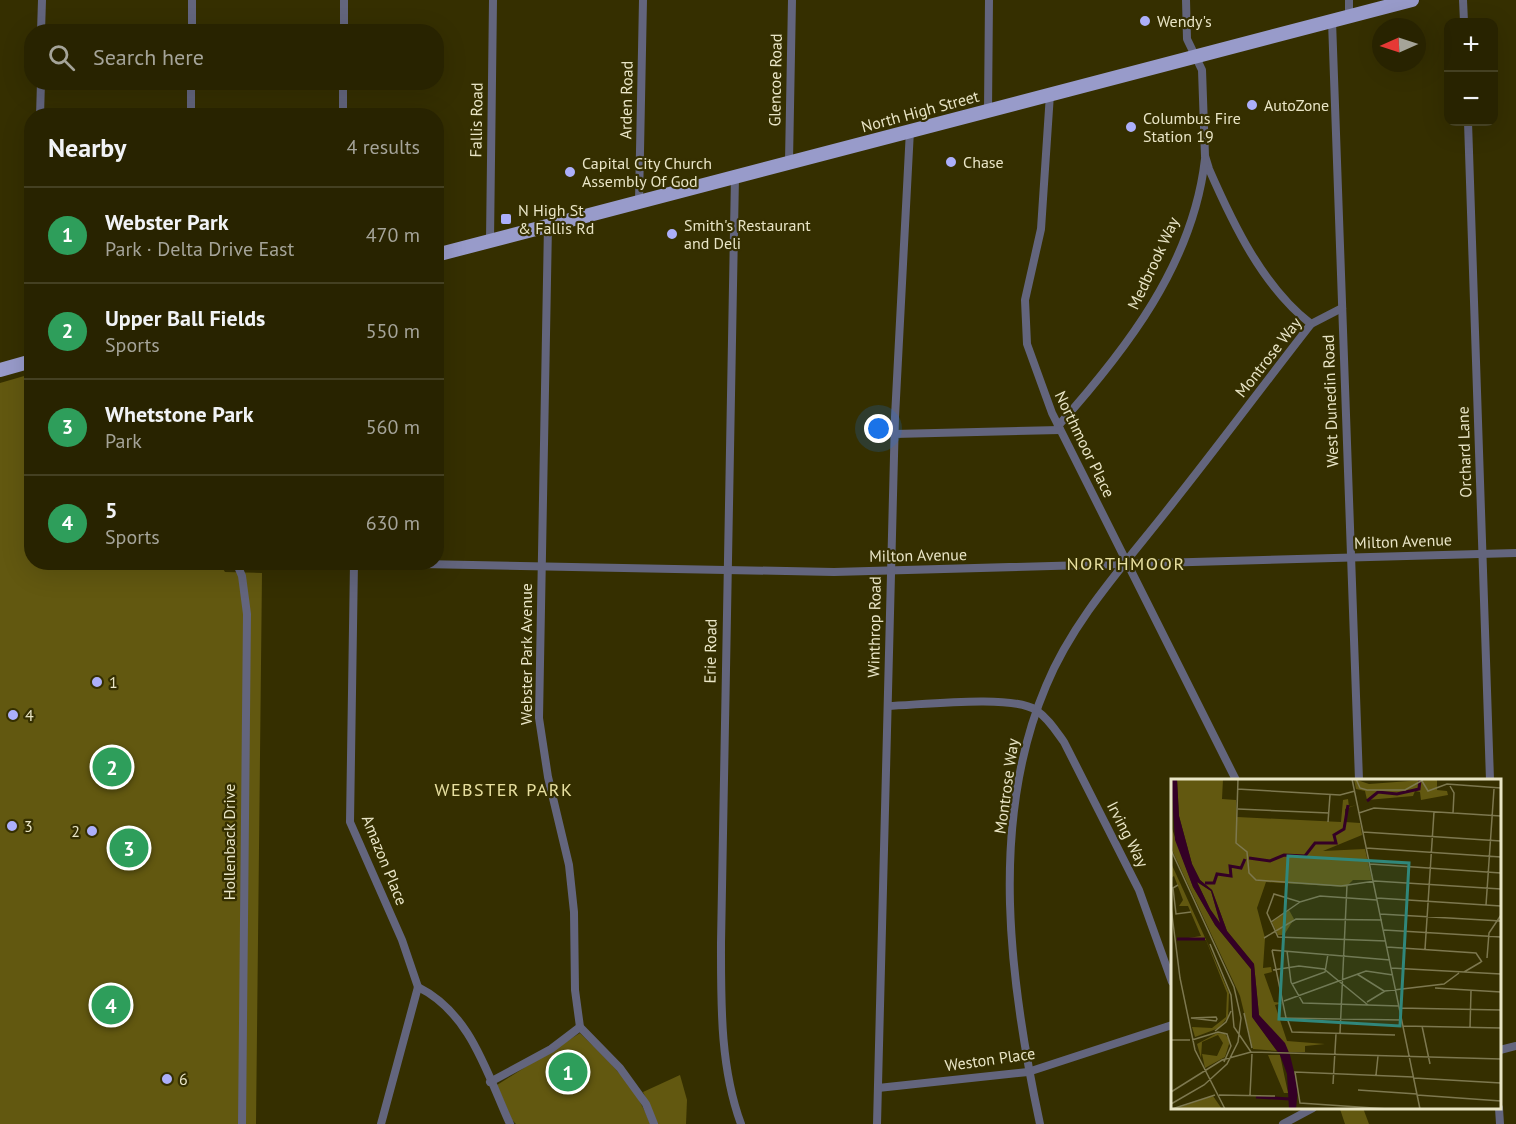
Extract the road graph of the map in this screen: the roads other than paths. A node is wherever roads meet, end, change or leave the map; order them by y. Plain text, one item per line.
1 (42, 0) edge
2 (192, 0) edge
3 (345, 0) edge
4 (493, 0) edge
5 (643, 0) edge
6 (792, 0) edge
7 (989, 0) edge
8 (1186, 0) edge
9 (1349, 0) edge
10 (1412, 0) edge
11 (1463, 0) edge
12 (1349, 16) junction
13 (1464, 18) edge
14 (1332, 21) junction
15 (41, 24) edge
16 (192, 24) edge
17 (344, 24) edge
18 (1196, 56) junction
19 (40, 90) edge
20 (191, 90) edge
21 (343, 90) edge
22 (1050, 94) junction
23 (40, 108) edge
24 (191, 108) edge
25 (343, 108) edge
26 (988, 110) junction
27 (1468, 126) edge
28 (910, 130) junction
29 (1205, 156) junction
30 (789, 161) junction
31 (735, 176) junction
32 (639, 201) junction
33 (548, 225) junction
34 (490, 240) junction
35 (444, 253) edge
36 (1342, 308) junction
37 (1311, 324) junction
38 (24, 363) edge
39 (0, 370) edge
40 (1059, 428) junction
41 (894, 434) junction
42 (1483, 553) junction
43 (1516, 553) edge
44 (1351, 558) junction
45 (1126, 564) junction
46 (444, 565) edge
47 (540, 567) junction
48 (239, 570) edge
49 (354, 570) edge
50 (727, 571) junction
51 (890, 571) junction
52 (888, 706) junction
53 (1036, 710) junction
54 (1235, 779) edge
55 (1359, 779) edge
56 (1490, 779) edge
57 (1171, 976) edge
58 (418, 987) junction
59 (1171, 1026) edge
60 (580, 1027) junction
61 (1516, 1046) edge
62 (1501, 1050) edge
63 (1029, 1072) junction
64 (490, 1082) junction
65 (878, 1088) junction
66 (1309, 1109) edge
67 (1499, 1109) edge
68 (242, 1124) edge
69 (381, 1124) edge
70 (510, 1124) edge
71 (654, 1124) edge
72 (741, 1124) edge
73 (877, 1124) edge
74 (1040, 1124) edge
75 (1283, 1124) edge
76 (1500, 1124) edge

1 - 15 street
2 - 16 street
3 - 17 street
4 - 34 street, Fallis Road
5 - 32 street, Arden Road
6 - 30 street, Glencoe Road
7 - 26 street
8 - 18 street
9 - 12 street
10 - 12 main road, North High Street
11 - 13 street
12 - 14 main road, North High Street
14 - 18 main road, North High Street
14 - 36 street, West Dunedin Road
18 - 22 main road, North High Street
18 - 29 street
19 - 23 street
20 - 24 street
21 - 25 street
22 - 26 main road, North High Street
22 - 40 street, Northmoor Place
26 - 28 main road, North High Street
27 - 42 street, Orchard Lane
28 - 30 main road, North High Street
28 - 41 street, Winthrop Road
29 - 37 street
29 - 40 street, Medbrook Way
30 - 31 main road, North High Street
31 - 32 main road, North High Street
31 - 50 street, Erie Road
32 - 33 main road, North High Street
33 - 34 main road, North High Street
33 - 47 street, Webster Park Avenue
34 - 35 main road, North High Street
36 - 37 street, Montrose Way
36 - 44 street, West Dunedin Road
37 - 45 street, Montrose Way
38 - 39 main road
40 - 41 street
40 - 45 street, Northmoor Place
41 - 51 street, Winthrop Road
42 - 43 street, Milton Avenue
42 - 44 street, Milton Avenue
42 - 56 street, Orchard Lane
44 - 45 street, Milton Avenue
44 - 55 street, West Dunedin Road
45 - 51 street, Milton Avenue
45 - 53 street, Montrose Way
45 - 54 street, Northmoor Place
46 - 47 street, Milton Avenue
47 - 50 street, Milton Avenue
47 - 60 street, Webster Park Avenue
48 - 68 street, Hollenback Drive
49 - 58 street, Amazon Place
50 - 51 street, Milton Avenue
50 - 72 street, Erie Road
51 - 52 street, Winthrop Road
52 - 53 street
52 - 65 street, Winthrop Road
53 - 57 street, Irving Way
53 - 63 street, Montrose Way
58 - 64 street
58 - 69 street
59 - 63 street, Weston Place
60 - 64 street
60 - 71 street
61 - 62 street
63 - 65 street, Weston Place
63 - 74 street, Montrose Way
64 - 70 street
65 - 73 street, Winthrop Road
66 - 75 street
67 - 76 street

